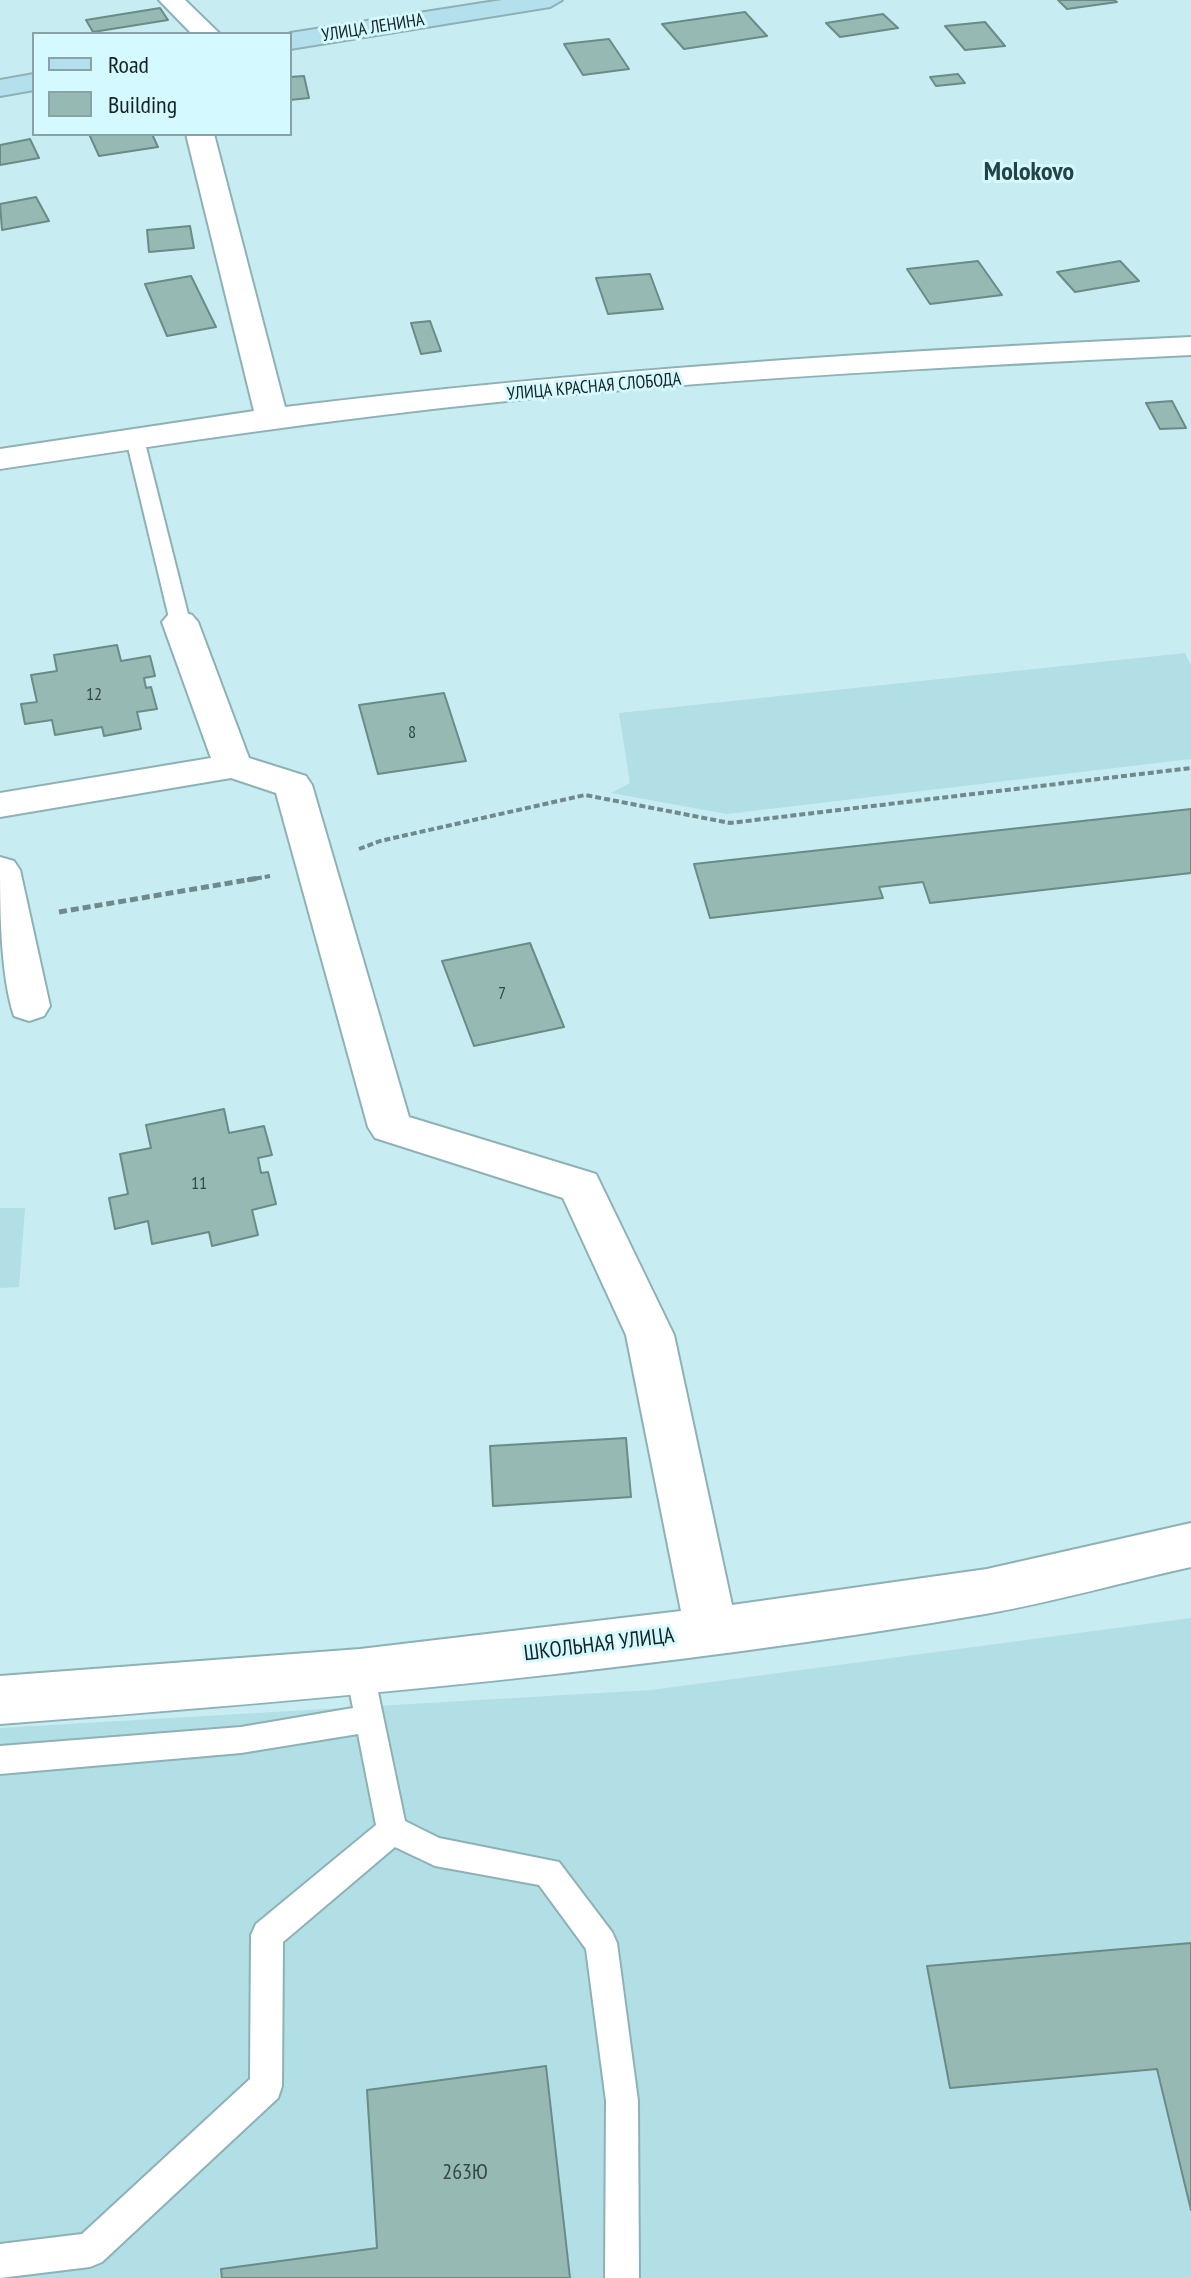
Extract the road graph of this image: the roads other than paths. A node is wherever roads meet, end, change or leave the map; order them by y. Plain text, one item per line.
1 (171, 0) edge
2 (550, 0) edge
3 (205, 32) edge
4 (292, 41) edge
5 (32, 82) edge
6 (0, 88) edge
7 (201, 136) edge
8 (1191, 346) edge
9 (272, 419) junction
10 (135, 439) junction
11 (0, 459) edge
12 (180, 622) joint
13 (233, 766) junction
14 (0, 805) edge
15 (0, 870) edge
16 (29, 1006) dead end
17 (1191, 1545) edge
18 (711, 1631) junction
19 (364, 1696) junction
20 (0, 1700) edge
21 (0, 1760) edge
22 (392, 1830) junction
23 (0, 2261) edge
24 (622, 2278) edge

1 - 3 street
2 - 4 main road, УЛИЦА ЛЕНИНА
5 - 6 main road
7 - 9 street
8 - 9 street, УЛИЦА КРАСНАЯ СЛОБОДА
9 - 10 street, УЛИЦА КРАСНАЯ СЛОБОДА
10 - 11 street, УЛИЦА КРАСНАЯ СЛОБОДА
10 - 12 lane
12 - 13 street
13 - 14 street
13 - 18 street
15 - 16 street
17 - 18 street, ШКОЛЬНАЯ УЛИЦА
18 - 19 street, ШКОЛЬНАЯ УЛИЦА
19 - 20 street, ШКОЛЬНАЯ УЛИЦА
19 - 21 lane
19 - 22 lane
22 - 23 lane
22 - 24 lane

